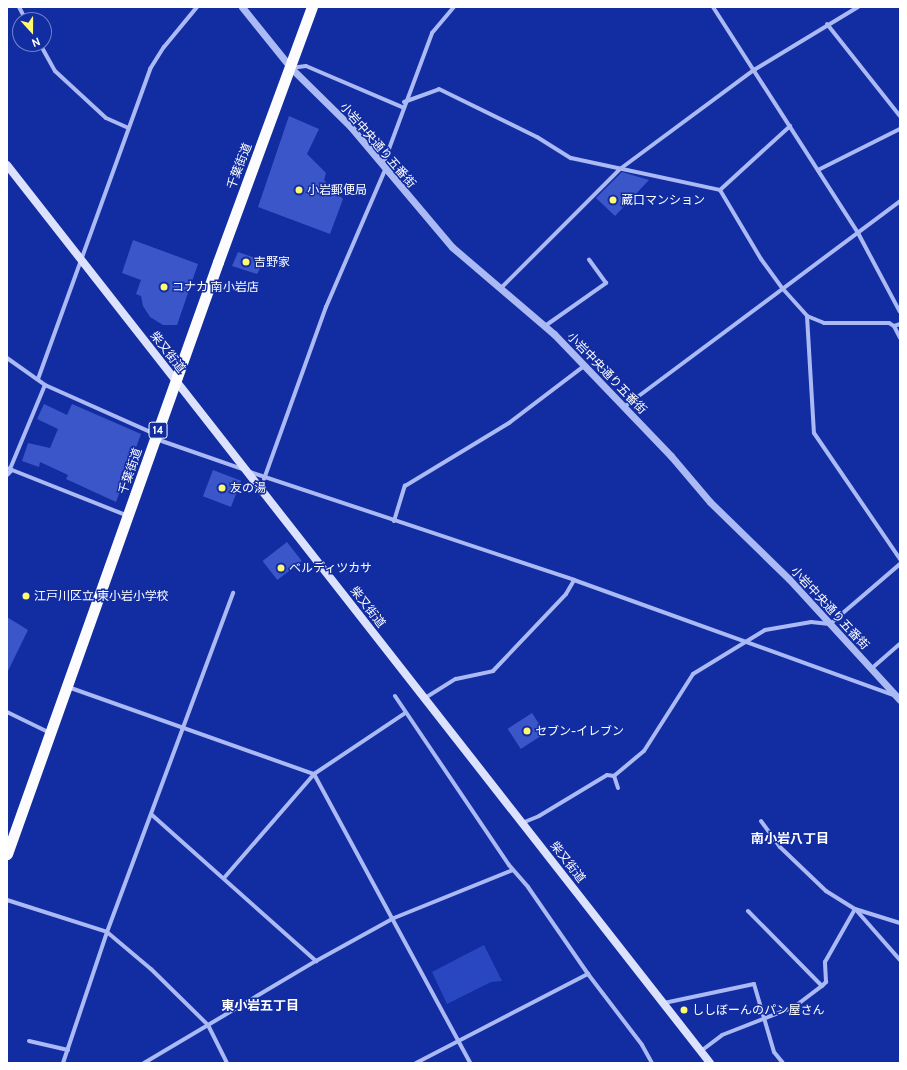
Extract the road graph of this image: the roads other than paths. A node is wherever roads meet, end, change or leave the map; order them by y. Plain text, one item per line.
1 (197, 7) edge
2 (242, 7) edge
3 (312, 7) edge
4 (454, 7) edge
5 (713, 7) edge
6 (858, 7) edge
7 (827, 24) junction
8 (44, 52) edge
9 (291, 68) junction
10 (754, 70) junction
11 (404, 102) junction
12 (402, 107) junction
13 (900, 116) edge
14 (790, 126) junction
15 (128, 128) junction
16 (900, 129) edge
17 (7, 165) edge
18 (384, 167) junction
19 (620, 169) junction
20 (818, 170) junction
21 (720, 190) junction
22 (900, 201) edge
23 (858, 233) junction
24 (80, 259) junction
25 (589, 260) dead end
26 (502, 287) junction
27 (783, 289) junction
28 (900, 312) edge
29 (807, 316) junction
30 (900, 324) edge
31 (545, 326) junction
32 (894, 326) junction
33 (900, 338) edge
34 (7, 358) edge
35 (584, 366) junction
36 (38, 379) junction
37 (176, 382) junction
38 (45, 385) junction
39 (624, 407) junction
40 (156, 437) junction
41 (10, 469) edge
42 (246, 471) junction
43 (7, 475) edge
44 (264, 478) junction
45 (128, 516) junction
46 (394, 521) junction
47 (900, 559) edge
48 (900, 564) edge
49 (574, 580) junction
50 (233, 592) dead end
51 (830, 624) junction
52 (744, 641) junction
53 (900, 644) edge
54 (871, 669) junction
55 (66, 687) junction
56 (395, 696) dead end
57 (425, 698) junction
58 (899, 698) edge
59 (7, 712) edge
60 (405, 714) junction
61 (184, 727) junction
62 (50, 733) junction
63 (314, 774) junction
64 (614, 776) junction
65 (618, 788) dead end
66 (152, 815) junction
67 (761, 821) dead end
68 (522, 823) junction
69 (7, 854) edge
70 (513, 870) junction
71 (224, 878) junction
72 (7, 900) edge
73 (855, 910) junction
74 (748, 911) dead end
75 (394, 918) junction
76 (900, 923) edge
77 (107, 932) junction
78 (900, 960) edge
79 (316, 961) junction
80 (588, 974) junction
81 (822, 986) junction
82 (663, 1003) junction
83 (765, 1020) junction
84 (208, 1025) junction
85 (30, 1041) dead end
86 (458, 1041) junction
87 (68, 1050) junction
88 (701, 1051) junction
89 (63, 1063) edge
90 (144, 1063) edge
91 (227, 1063) edge
92 (416, 1063) edge
93 (470, 1063) edge
94 (652, 1063) edge
95 (710, 1063) edge
96 (783, 1063) edge

1 - 15 street
2 - 9 street, 小岩中央通り五番街
3 - 9 highway, 千葉街道 / 14
4 - 11 street
5 - 10 street
6 - 7 street
7 - 10 street
7 - 13 street
8 - 15 street
9 - 12 street
9 - 18 street, 小岩中央通り五番街
9 - 37 highway, 千葉街道 / 14
10 - 14 street
10 - 19 street
11 - 12 street
11 - 19 street
12 - 18 street
14 - 20 street
14 - 21 street
15 - 24 street
16 - 20 street
17 - 24 main road, 柴又街道
18 - 26 street, 小岩中央通り五番街
18 - 44 street
19 - 21 street
19 - 26 street
20 - 23 street
21 - 27 street
22 - 23 street
23 - 27 street
23 - 28 street
24 - 36 street
24 - 37 main road, 柴又街道
25 - 31 street
26 - 31 street, 小岩中央通り五番街
27 - 29 street
27 - 39 street
29 - 32 street
29 - 47 street
30 - 32 street
31 - 35 street, 小岩中央通り五番街
32 - 33 street
34 - 36 street
35 - 39 street, 小岩中央通り五番街
35 - 46 street
36 - 38 street
37 - 40 highway, 千葉街道 / 14
37 - 42 main road, 柴又街道
38 - 40 street
38 - 41 street
39 - 51 street, 小岩中央通り五番街
40 - 42 street
40 - 45 highway, 千葉街道 / 14
41 - 43 street
41 - 45 street
42 - 44 street
42 - 57 main road, 柴又街道
44 - 46 street
45 - 55 highway, 千葉街道 / 14
46 - 49 street
48 - 51 street
49 - 52 street
49 - 57 street
50 - 61 street
51 - 52 street
51 - 54 street, 小岩中央通り五番街
52 - 58 street
52 - 64 street
53 - 54 street
54 - 58 street, 小岩中央通り五番街
55 - 61 street
55 - 62 highway, 千葉街道 / 14
56 - 60 street
57 - 68 main road, 柴又街道
59 - 62 street
60 - 63 street
60 - 70 street
61 - 63 street
61 - 66 street
62 - 69 highway, 千葉街道 / 14
63 - 71 street
63 - 75 street
64 - 65 street
64 - 68 street
66 - 71 street
66 - 77 street
67 - 73 street
68 - 82 main road, 柴又街道
70 - 75 street
70 - 80 street
71 - 79 street
72 - 77 street
73 - 76 street
73 - 78 street
73 - 81 street
74 - 81 street
75 - 79 street
75 - 86 street
77 - 84 street
77 - 87 street
79 - 84 street
80 - 86 street
80 - 94 street
81 - 83 street
82 - 83 street
82 - 88 main road, 柴又街道
83 - 88 street
83 - 96 street
84 - 90 street
84 - 91 street
85 - 87 street
86 - 92 street
86 - 93 street
87 - 89 street
88 - 95 main road, 柴又街道

